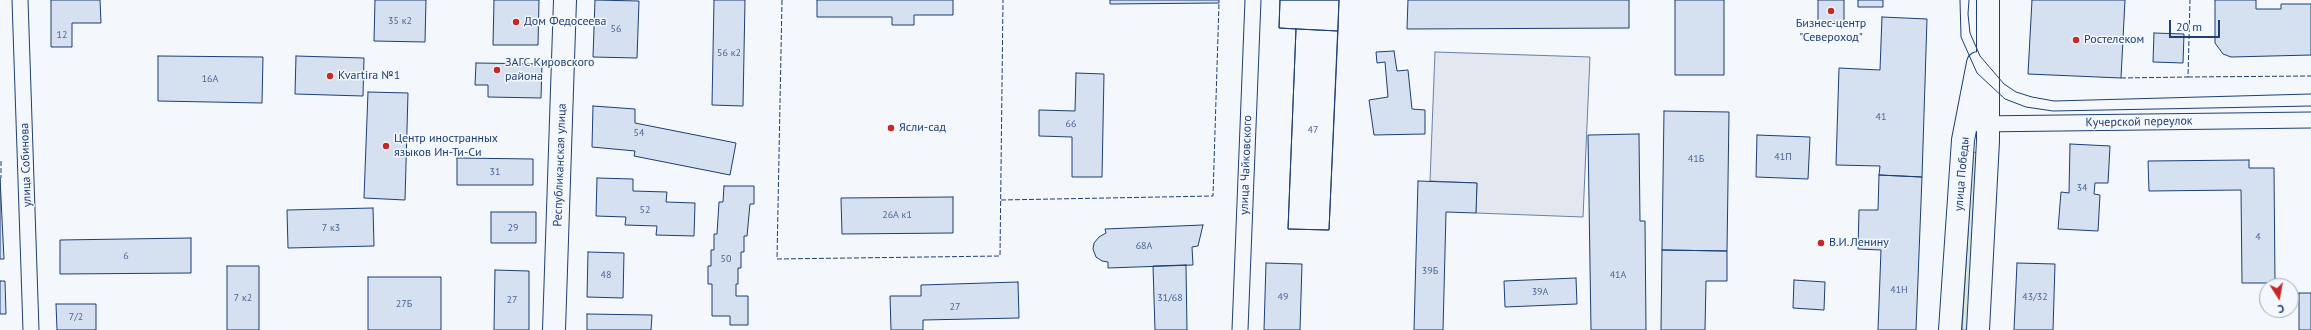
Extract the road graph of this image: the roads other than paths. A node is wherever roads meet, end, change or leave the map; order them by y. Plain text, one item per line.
1 (20, 0) edge
2 (565, 0) edge
3 (1253, 0) edge
4 (1987, 9) edge
5 (2311, 120) edge
6 (1967, 124) junction
7 (1988, 124) junction
8 (31, 330) edge
9 (554, 330) edge
10 (1240, 330) edge
11 (1950, 330) edge
12 (1978, 330) edge

1 - 8 street, улица Собинова
2 - 9 main road, Республиканская улица
3 - 10 street, улица Чайковского
4 - 6 main road, улица Победы
4 - 7 main road, улица Победы
5 - 7 street, Кучерской переулок
6 - 7 street, Кучерской переулок
6 - 11 main road, улица Победы
7 - 12 main road, улица Победы

